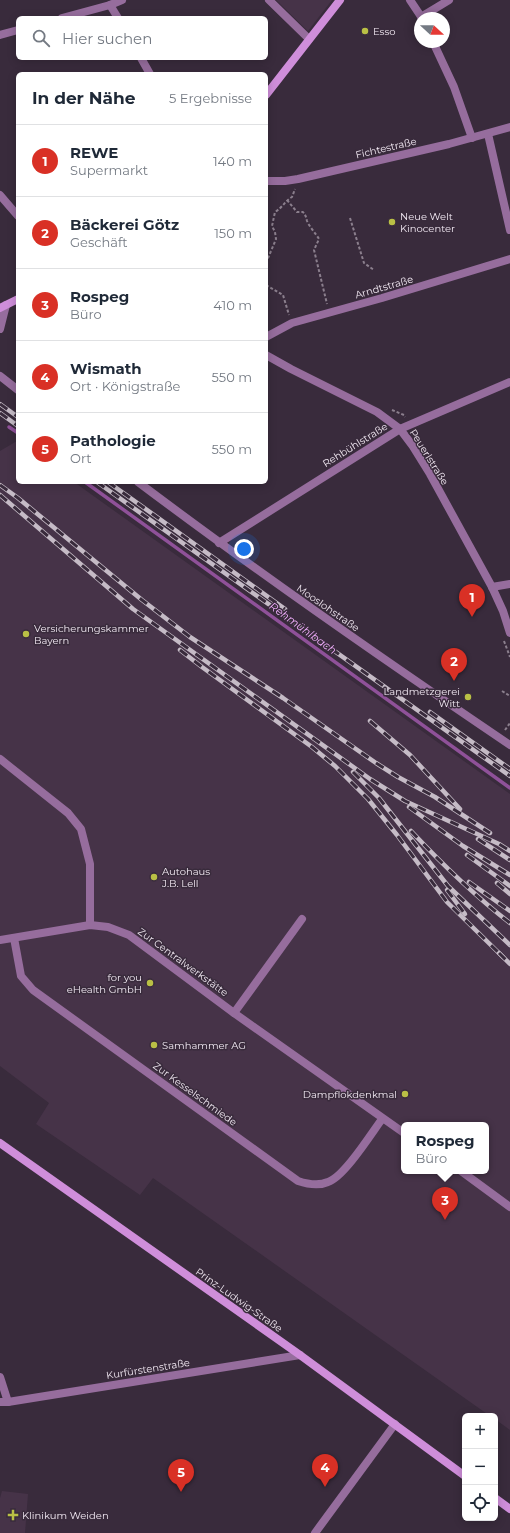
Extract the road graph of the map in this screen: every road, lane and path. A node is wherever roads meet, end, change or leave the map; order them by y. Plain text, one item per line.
1 (122, 0) edge
2 (269, 0) edge
3 (340, 0) edge
4 (410, 0) edge
5 (449, 0) edge
6 (110, 5) junction
7 (418, 12) edge
8 (430, 12) edge
9 (69, 16) edge
10 (117, 16) edge
11 (16, 31) edge
12 (0, 35) edge
13 (309, 40) junction
14 (436, 48) edge
15 (142, 60) edge
16 (149, 72) edge
17 (268, 92) edge
18 (510, 127) edge
19 (488, 134) junction
20 (472, 138) junction
21 (298, 179) junction
22 (268, 181) edge
23 (0, 195) edge
24 (286, 200) junction
25 (16, 214) edge
26 (350, 218) dead end
27 (510, 230) edge
28 (268, 259) edge
29 (510, 259) edge
30 (374, 270) dead end
31 (268, 287) edge
32 (16, 300) edge
33 (3, 307) edge
34 (330, 313) junction
35 (292, 323) junction
36 (0, 329) edge
37 (268, 336) edge
38 (268, 355) edge
39 (0, 376) edge
40 (510, 382) edge
41 (16, 388) edge
42 (400, 428) junction
43 (141, 484) edge
44 (219, 543) junction
45 (510, 584) edge
46 (492, 587) junction
47 (510, 633) edge
48 (502, 691) dead end
49 (510, 696) edge
50 (510, 745) edge
51 (0, 759) edge
52 (302, 919) dead end
53 (90, 925) junction
54 (14, 938) junction
55 (0, 940) edge
56 (234, 1013) junction
57 (382, 1119) junction
58 (401, 1131) edge
59 (0, 1143) edge
60 (464, 1174) edge
61 (510, 1207) edge
62 (300, 1355) junction
63 (0, 1376) edge
64 (4, 1402) edge
65 (395, 1424) junction
66 (462, 1474) edge
67 (498, 1500) edge
68 (510, 1509) edge
69 (315, 1533) edge

1 - 6 street
2 - 13 street
3 - 13 main road
4 - 7 street
5 - 8 street
6 - 9 street
6 - 10 street
11 - 12 street
13 - 17 main road
14 - 20 street
15 - 16 street
18 - 19 street, Fichtestraße
19 - 20 street, Fichtestraße
19 - 27 street
20 - 21 street, Fichtestraße
21 - 22 street, Fichtestraße
21 - 24 path
23 - 25 street
24 - 28 path
24 - 34 path
26 - 30 path
29 - 34 street, Arndtstraße
31 - 35 path
32 - 33 main road
33 - 36 street
34 - 35 street, Arndtstraße
35 - 37 street, Arndtstraße
38 - 42 street, Peuerlstraße
39 - 41 street
40 - 42 street, Rehbühlstraße
42 - 44 street, Rehbühlstraße
42 - 46 street, Peuerlstraße
43 - 44 street, Mooslohstraße
44 - 50 street, Mooslohstraße
45 - 46 street
46 - 47 street, Peuerlstraße
48 - 49 path
51 - 53 street
52 - 56 street
53 - 54 street, Zur Centralwerkstätte
53 - 56 street, Zur Centralwerkstätte
54 - 55 street, Zur Centralwerkstätte
54 - 57 street, Zur Kesselschmiede
56 - 57 street, Zur Centralwerkstätte
57 - 58 street, Zur Centralwerkstätte
59 - 62 main road, Prinz-Ludwig-Straße
60 - 61 street
62 - 64 street, Kurfürstenstraße
62 - 65 main road, Prinz-Ludwig-Straße
63 - 64 street
65 - 66 main road, Prinz-Ludwig-Straße
65 - 69 street
67 - 68 main road

